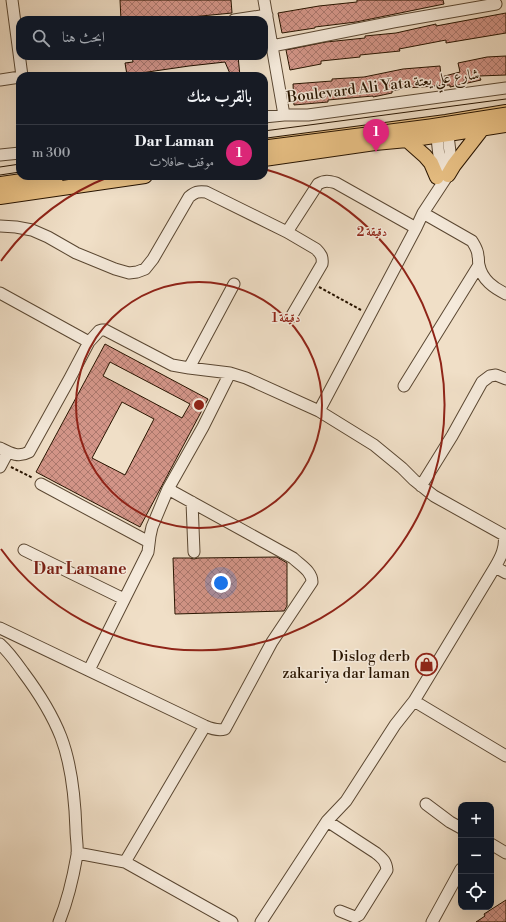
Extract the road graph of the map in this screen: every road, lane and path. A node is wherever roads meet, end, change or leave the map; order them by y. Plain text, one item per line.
1 (12, 0) edge
2 (264, 0) edge
3 (496, 4) dead end
4 (267, 15) joint
5 (260, 16) edge
6 (268, 21) edge
7 (16, 34) edge
8 (272, 46) junction
9 (19, 60) edge
10 (20, 72) edge
11 (16, 78) edge
12 (0, 80) edge
13 (506, 88) edge
14 (506, 112) edge
15 (284, 115) junction
16 (268, 117) edge
17 (506, 125) edge
18 (441, 129) junction
19 (482, 129) junction
20 (407, 140) junction
21 (268, 146) edge
22 (16, 153) edge
23 (0, 155) edge
24 (268, 158) edge
25 (28, 180) edge
26 (117, 180) edge
27 (441, 181) junction
28 (0, 184) edge
29 (0, 197) edge
30 (423, 213) junction
31 (0, 226) edge
32 (416, 228) junction
33 (287, 232) junction
34 (478, 265) junction
35 (311, 283) junction
36 (234, 284) dead end
37 (0, 293) edge
38 (506, 294) edge
39 (370, 314) junction
40 (291, 317) dead end
41 (89, 342) junction
42 (189, 368) junction
43 (230, 373) junction
44 (506, 379) edge
45 (404, 386) dead end
46 (319, 411) junction
47 (4, 450) edge
48 (1, 464) edge
49 (41, 484) joint
50 (422, 486) junction
51 (168, 489) junction
52 (192, 502) junction
53 (149, 542) junction
54 (24, 550) dead end
55 (194, 552) dead end
56 (495, 567) junction
57 (506, 572) edge
58 (124, 599) junction
59 (0, 628) edge
60 (0, 644) edge
61 (89, 670) junction
62 (414, 701) junction
63 (205, 726) junction
64 (506, 756) edge
65 (426, 804) dead end
66 (327, 821) junction
67 (458, 826) edge
68 (494, 846) edge
69 (77, 853) junction
70 (506, 853) edge
71 (125, 862) junction
72 (458, 874) edge
73 (340, 911) dead end
74 (59, 922) edge
75 (232, 922) edge
76 (261, 922) edge
77 (432, 922) edge

1 - 7 street
2 - 4 street
3 - 8 street
4 - 5 street
6 - 8 street
8 - 15 street
9 - 10 street
11 - 12 street
13 - 15 street, Boulevard Ali Yata شارع علي يعتة
14 - 18 main road
15 - 16 street, Boulevard Ali Yata شارع علي يعتة
17 - 19 main road
18 - 19 main road
18 - 20 main road
18 - 21 main road
18 - 27 street
19 - 27 main road
20 - 24 main road
20 - 27 main road
22 - 23 street
25 - 28 main road
26 - 29 main road
27 - 30 street
30 - 32 street
30 - 34 street
31 - 33 street
32 - 33 street
32 - 39 street
33 - 35 street
34 - 38 street
34 - 45 street
35 - 39 path
35 - 40 street
36 - 42 street
37 - 41 street
39 - 46 street
41 - 42 street
41 - 47 street
42 - 43 street
43 - 46 street
43 - 51 street
44 - 50 street
46 - 50 street
47 - 48 street
48 - 49 path
49 - 53 street
50 - 56 street
51 - 52 street
51 - 53 street
52 - 55 street
52 - 63 street
53 - 58 street
54 - 58 street
56 - 57 street
56 - 62 street
58 - 61 street
59 - 61 street
60 - 69 street
61 - 63 street
62 - 64 street
62 - 66 street
63 - 71 street
65 - 67 street
66 - 73 street
66 - 76 street
68 - 70 street
69 - 71 street
69 - 74 street
71 - 75 street
72 - 77 street

